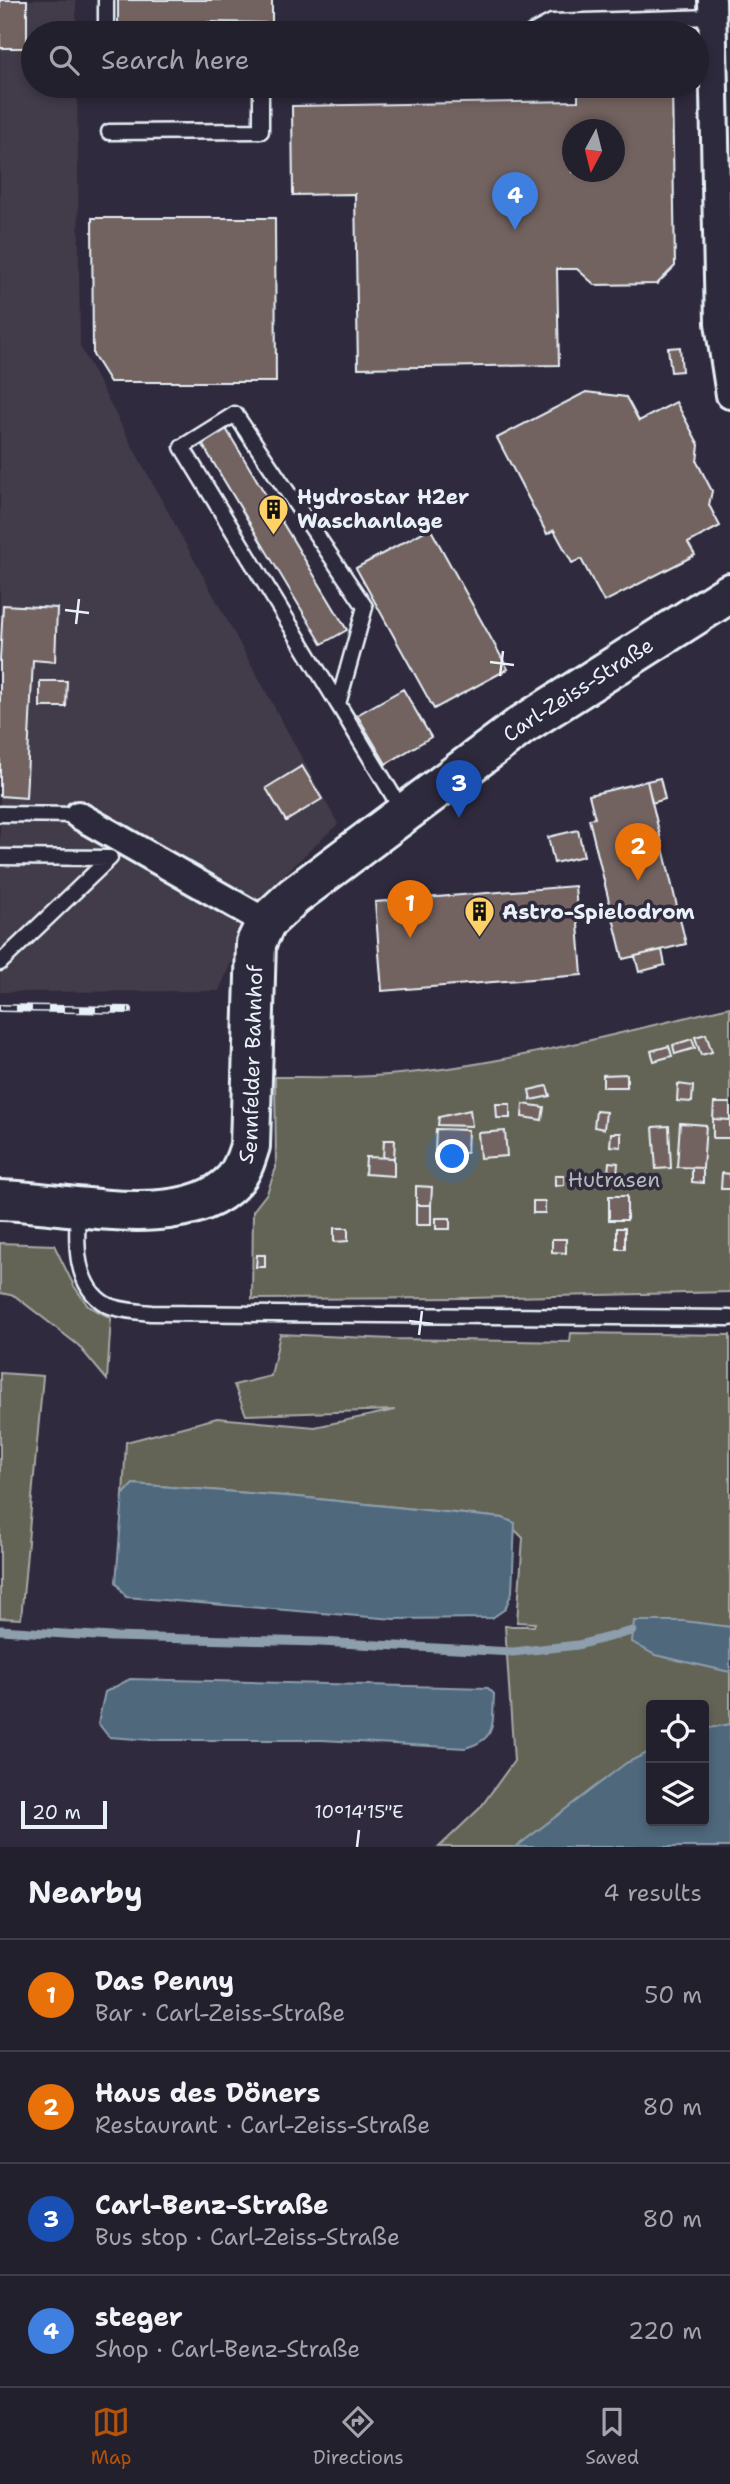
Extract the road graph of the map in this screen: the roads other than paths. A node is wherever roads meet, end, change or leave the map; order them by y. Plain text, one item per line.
1 (106, 0) edge
2 (712, 8) edge
3 (106, 21) edge
4 (563, 21) edge
5 (261, 98) edge
6 (109, 132) dead end
7 (723, 255) edge
8 (730, 395) edge
9 (730, 593) edge
10 (338, 704) junction
11 (403, 813) junction
12 (0, 814) edge
13 (78, 815) joint
14 (135, 848) junction
15 (0, 857) edge
16 (110, 858) junction
17 (267, 922) junction
18 (0, 963) edge
19 (0, 1200) edge
20 (78, 1209) junction
21 (730, 1318) edge

1 - 3 lane
2 - 4 lane
2 - 7 street
5 - 6 lane
7 - 8 street
9 - 11 street, Carl-Zeiss-Straße
10 - 10 lane
10 - 11 lane
11 - 17 street, Carl-Zeiss-Straße
12 - 13 lane
13 - 14 street
14 - 16 lane
14 - 17 street
15 - 16 lane
16 - 18 lane
17 - 20 street, Sennfelder Bahnhof
19 - 20 street, Sennfelder Bahnhof
20 - 21 lane

